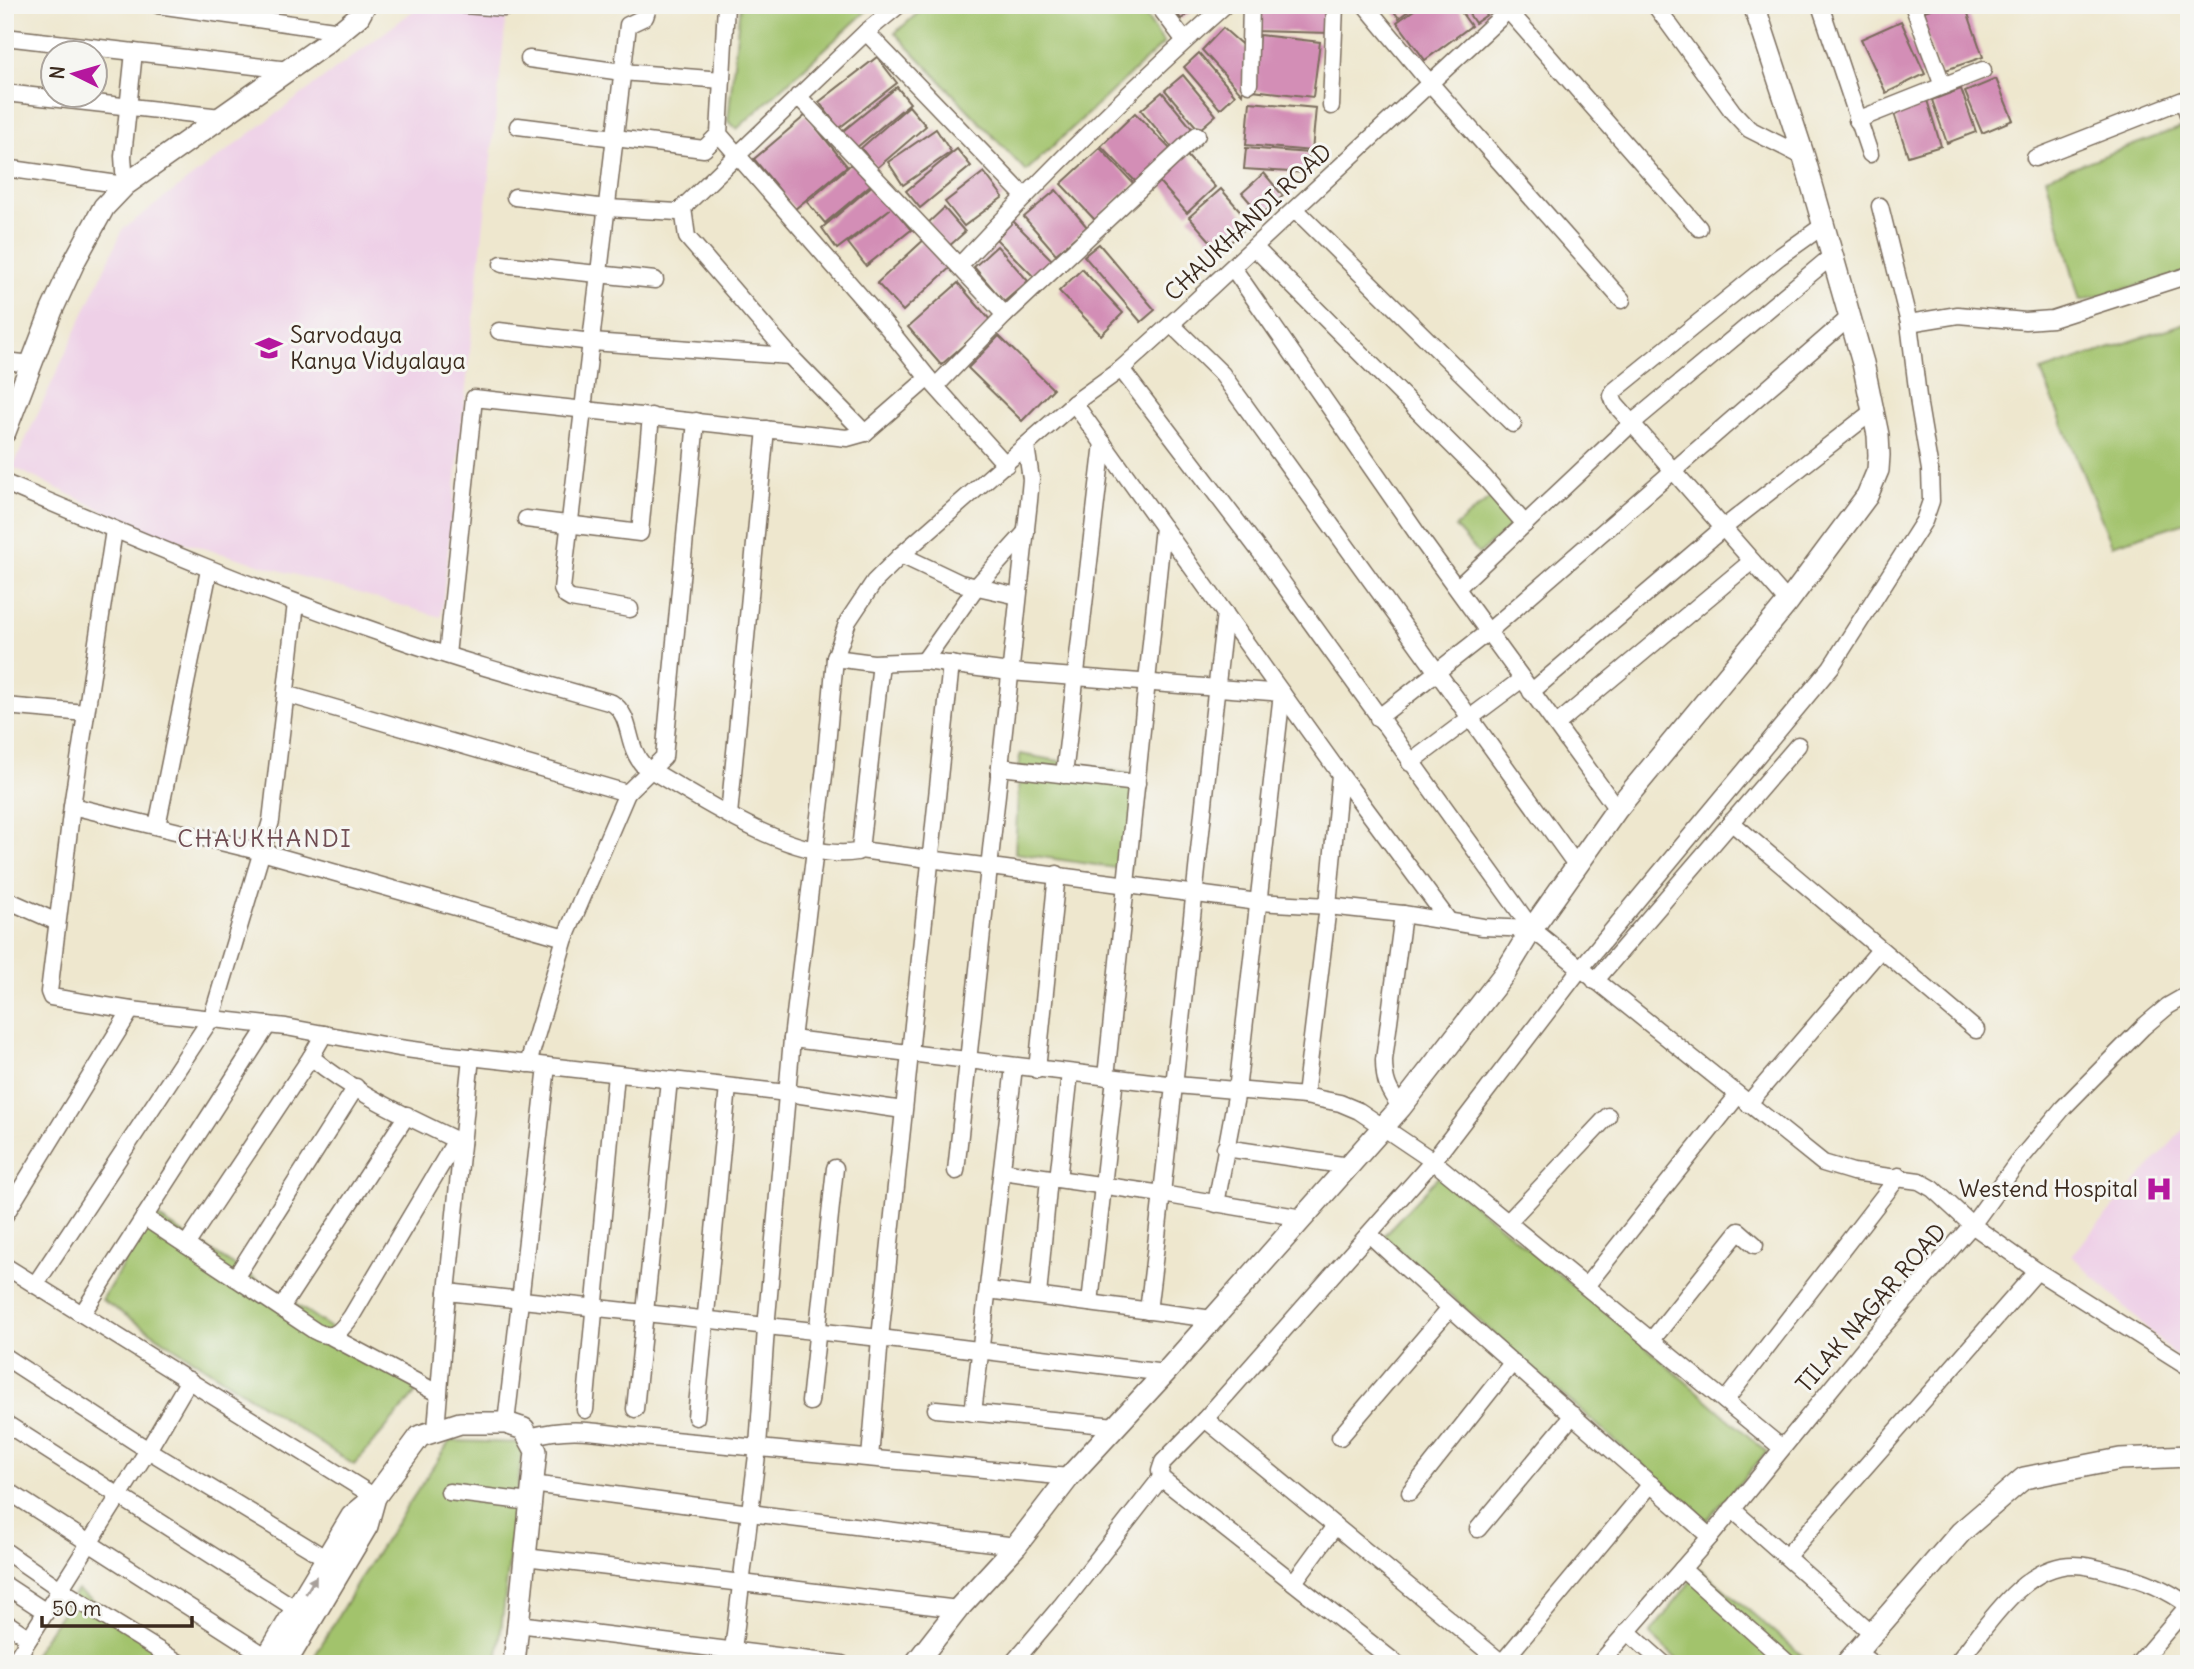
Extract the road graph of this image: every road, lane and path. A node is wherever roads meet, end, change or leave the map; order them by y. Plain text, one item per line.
1 (158, 5) edge
2 (365, 5) edge
3 (464, 5) edge
4 (649, 5) edge
5 (726, 5) edge
6 (1158, 5) edge
7 (1225, 5) edge
8 (1251, 5) edge
9 (1335, 5) edge
10 (1365, 5) edge
11 (1655, 5) edge
12 (1754, 5) edge
13 (1820, 5) edge
14 (1913, 5) edge
15 (897, 6) edge
16 (504, 8) dead end
17 (1511, 8) edge
18 (341, 31) junction
19 (866, 32) junction
20 (5, 37) edge
21 (1185, 41) junction
22 (134, 52) junction
23 (529, 59) dead end
24 (289, 70) junction
25 (1983, 70) dead end
26 (622, 72) junction
27 (722, 80) junction
28 (1430, 83) junction
29 (1249, 84) dead end
30 (1943, 86) junction
31 (5, 93) edge
32 (798, 96) junction
33 (1331, 106) dead end
34 (128, 107) junction
35 (221, 117) junction
36 (2189, 117) edge
37 (1857, 120) junction
38 (519, 126) dead end
39 (719, 134) junction
40 (1197, 135) dead end
41 (615, 138) junction
42 (1870, 154) dead end
43 (736, 155) junction
44 (1804, 157) junction
45 (2035, 158) dead end
46 (5, 168) edge
47 (125, 185) junction
48 (515, 197) dead end
49 (1025, 197) junction
50 (1880, 206) dead end
51 (607, 208) junction
52 (683, 208) junction
53 (1296, 209) junction
54 (1824, 225) junction
55 (1699, 228) dead end
56 (1255, 248) junction
57 (1833, 255) junction
58 (502, 264) dead end
59 (959, 266) junction
60 (1233, 268) junction
61 (600, 274) junction
62 (2189, 275) edge
63 (655, 280) dead end
64 (1622, 300) dead end
65 (1005, 315) junction
66 (1850, 317) junction
67 (1909, 323) junction
68 (1171, 324) junction
69 (499, 331) dead end
70 (592, 342) junction
71 (790, 356) junction
72 (5, 361) edge
73 (33, 364) junction
74 (1121, 369) junction
75 (932, 382) junction
76 (1074, 402) junction
77 (584, 409) junction
78 (1873, 411) junction
79 (651, 416) junction
80 (696, 421) junction
81 (1513, 424) dead end
82 (1632, 424) junction
83 (766, 429) junction
84 (5, 432) edge
85 (865, 433) junction
86 (1102, 443) junction
87 (1026, 446) junction
88 (1006, 465) junction
89 (1674, 471) junction
90 (5, 483) edge
91 (526, 519) dead end
92 (570, 524) junction
93 (1525, 524) junction
94 (1163, 527) junction
95 (1723, 529) junction
96 (114, 530) junction
97 (1026, 531) junction
98 (901, 555) junction
99 (1752, 561) junction
100 (209, 570) junction
101 (977, 586) junction
102 (1457, 588) junction
103 (1018, 596) junction
104 (1788, 602) junction
105 (296, 603) junction
106 (629, 609) dead end
107 (1225, 613) junction
108 (1489, 631) junction
109 (447, 655) junction
110 (835, 658) junction
111 (924, 661) junction
112 (881, 663) junction
113 (951, 664) junction
114 (1010, 672) junction
115 (1436, 672) junction
116 (1075, 677) junction
117 (1147, 683) junction
118 (1526, 685) junction
119 (1216, 688) junction
120 (1282, 693) junction
121 (286, 694) junction
122 (5, 706) edge
123 (86, 713) junction
124 (1378, 718) junction
125 (1470, 718) junction
126 (1557, 724) junction
127 (1798, 745) dead end
128 (1410, 762) junction
129 (1000, 767) junction
130 (652, 770) junction
131 (1340, 774) junction
132 (1063, 775) junction
133 (1137, 783) junction
134 (627, 793) junction
135 (72, 806) junction
136 (1617, 809) junction
137 (729, 815) junction
138 (1731, 822) junction
139 (157, 827) junction
140 (814, 850) junction
141 (860, 850) junction
142 (262, 852) junction
143 (930, 858) junction
144 (989, 865) junction
145 (1577, 866) junction
146 (1057, 874) junction
147 (1126, 884) junction
148 (1194, 892) junction
149 (5, 899) edge
150 (1258, 902) junction
151 (1328, 906) junction
152 (1403, 914) junction
153 (1447, 920) junction
154 (57, 922) junction
155 (1532, 929) junction
156 (565, 938) junction
157 (1880, 950) junction
158 (1580, 969) junction
159 (1595, 981) junction
160 (2189, 994) edge
161 (131, 1010) junction
162 (212, 1017) junction
163 (268, 1025) junction
164 (1976, 1030) dead end
165 (324, 1034) junction
166 (792, 1039) junction
167 (908, 1055) junction
168 (311, 1057) junction
169 (471, 1058) junction
170 (968, 1062) junction
171 (528, 1064) junction
172 (547, 1066) junction
173 (1014, 1067) junction
174 (1037, 1070) junction
175 (1070, 1073) junction
176 (616, 1074) junction
177 (1111, 1078) junction
178 (669, 1080) junction
179 (1176, 1085) junction
180 (356, 1087) junction
181 (728, 1087) junction
182 (1237, 1091) junction
183 (786, 1093) junction
184 (1305, 1096) junction
185 (1743, 1099) junction
186 (1401, 1107) junction
187 (903, 1110) junction
188 (407, 1115) junction
189 (1608, 1116) dead end
190 (1382, 1128) junction
191 (459, 1141) junction
192 (1225, 1149) junction
193 (1433, 1161) junction
194 (1349, 1166) junction
195 (835, 1168) dead end
196 (956, 1171) dead end
197 (1002, 1171) junction
198 (1899, 1177) junction
199 (1054, 1178) junction
200 (1102, 1185) junction
201 (1162, 1194) junction
202 (1216, 1204) junction
203 (5, 1215) edge
204 (144, 1217) junction
205 (1303, 1218) junction
206 (1508, 1222) junction
207 (1972, 1225) junction
208 (1369, 1234) junction
209 (186, 1245) junction
210 (1755, 1245) dead end
211 (2037, 1271) junction
212 (8, 1275) edge
213 (235, 1278) junction
214 (35, 1285) junction
215 (1587, 1286) junction
216 (988, 1290) junction
217 (447, 1292) junction
218 (1038, 1296) junction
219 (520, 1301) junction
220 (1090, 1303) junction
221 (281, 1308) junction
222 (594, 1309) junction
223 (1449, 1309) junction
224 (1148, 1311) junction
225 (82, 1314) junction
226 (645, 1315) junction
227 (1213, 1319) junction
228 (705, 1321) junction
229 (766, 1328) junction
230 (816, 1332) junction
231 (332, 1337) junction
232 (880, 1338) junction
233 (1651, 1341) junction
234 (981, 1351) junction
235 (5, 1357) edge
236 (1513, 1362) junction
237 (2189, 1367) edge
238 (1166, 1373) junction
239 (189, 1380) junction
240 (439, 1394) junction
241 (1725, 1401) junction
242 (810, 1402) dead end
243 (635, 1409) dead end
244 (936, 1409) dead end
245 (584, 1410) dead end
246 (973, 1413) junction
247 (1573, 1415) junction
248 (696, 1417) dead end
249 (1205, 1419) junction
250 (5, 1423) edge
251 (506, 1423) junction
252 (1116, 1426) junction
253 (428, 1433) junction
254 (529, 1437) junction
255 (1340, 1437) dead end
256 (758, 1447) junction
257 (1782, 1448) junction
258 (149, 1450) junction
259 (2189, 1456) edge
260 (870, 1458) junction
261 (1069, 1476) junction
262 (1161, 1478) junction
263 (1651, 1484) junction
264 (5, 1489) edge
265 (449, 1492) dead end
266 (1410, 1492) dead end
267 (531, 1493) junction
268 (120, 1496) junction
269 (375, 1497) junction
270 (1732, 1509) junction
271 (750, 1513) junction
272 (1335, 1526) junction
273 (1478, 1530) dead end
274 (1710, 1537) junction
275 (89, 1544) junction
276 (1016, 1546) junction
277 (5, 1551) edge
278 (1787, 1556) junction
279 (524, 1557) junction
280 (327, 1559) junction
281 (1682, 1569) junction
282 (1294, 1582) junction
283 (741, 1583) junction
284 (5, 1585) edge
285 (60, 1589) junction
286 (2188, 1606) edge
287 (296, 1609) junction
288 (958, 1609) junction
289 (46, 1612) junction
290 (5, 1622) edge
291 (518, 1624) junction
292 (1627, 1632) junction
293 (1872, 1633) junction
294 (29, 1638) junction
295 (733, 1650) junction
296 (1858, 1660) edge
297 (271, 1661) edge
298 (1501, 1663) edge
299 (13, 1664) edge
300 (181, 1664) edge
301 (514, 1664) edge
302 (842, 1664) edge
303 (915, 1664) edge
304 (1012, 1664) edge
305 (1397, 1664) edge
306 (1599, 1664) edge
307 (1664, 1664) edge
308 (1789, 1664) edge
309 (1956, 1664) edge
310 (2137, 1664) edge

1 - 18 street
2 - 18 street
3 - 16 street
4 - 26 street
5 - 27 street
6 - 21 street
7 - 21 street
8 - 29 street
9 - 33 street
10 - 28 street
11 - 44 street
12 - 44 street
13 - 37 street
14 - 30 street
15 - 19 street
17 - 28 street, CHAUKHANDI ROAD
17 - 55 street
18 - 24 street
19 - 32 street
19 - 49 street
20 - 22 street
21 - 49 street
22 - 24 street
22 - 34 street
23 - 26 street
24 - 35 street
25 - 30 street
26 - 27 street
26 - 41 street
27 - 39 street
28 - 53 street, CHAUKHANDI ROAD
28 - 64 street
30 - 37 street
31 - 34 street
32 - 43 street
32 - 59 street
34 - 35 street
34 - 47 street
35 - 47 street
36 - 45 street
37 - 42 street
38 - 41 street
39 - 41 street
39 - 43 street
40 - 65 street
41 - 51 street
43 - 52 street
43 - 75 street
44 - 54 street
46 - 47 street
47 - 73 street
48 - 51 street
49 - 59 street
50 - 67 street
51 - 52 street
51 - 61 street
52 - 71 street
53 - 56 street, CHAUKHANDI ROAD
53 - 81 street
54 - 57 street
54 - 82 street
56 - 60 street, CHAUKHANDI ROAD
56 - 93 street
57 - 66 street
57 - 82 street
58 - 61 street
59 - 65 street
60 - 68 street, CHAUKHANDI ROAD
60 - 102 street
61 - 63 street
61 - 70 street
62 - 67 street
65 - 75 street
66 - 78 street
66 - 89 street
67 - 158 street
68 - 74 street, CHAUKHANDI ROAD
68 - 115 street
69 - 70 street
70 - 71 street
70 - 77 street
71 - 85 street
72 - 73 street
73 - 84 street
74 - 76 street, CHAUKHANDI ROAD
74 - 124 street
75 - 85 street
75 - 88 street
76 - 86 street
76 - 87 street, CHAUKHANDI ROAD
77 - 79 street
77 - 92 street
77 - 109 street
78 - 95 street
78 - 104 street
79 - 80 street
79 - 92 street
80 - 83 street
80 - 130 street
82 - 89 street
82 - 93 street
83 - 85 street
83 - 137 street
86 - 94 street
86 - 116 street
87 - 88 street, CHAUKHANDI ROAD
87 - 97 street
88 - 98 street, CHAUKHANDI ROAD
89 - 95 street
89 - 108 street
90 - 96 street
91 - 92 street
92 - 106 street
93 - 102 street
94 - 107 street
94 - 117 street
95 - 99 street
95 - 118 street
96 - 100 street
96 - 123 street
97 - 101 street
97 - 103 street
98 - 101 street
98 - 110 street, CHAUKHANDI ROAD
99 - 104 street
99 - 126 street
100 - 105 street
100 - 139 street
101 - 103 street
101 - 111 street
102 - 108 street
103 - 114 street
104 - 136 street
105 - 109 street
105 - 121 street
107 - 119 street
107 - 120 street
108 - 115 street
108 - 118 street
109 - 130 street
110 - 112 street
110 - 140 street, CHAUKHANDI ROAD
111 - 112 street
111 - 113 street
112 - 141 street
113 - 114 street
113 - 143 street
114 - 116 street
114 - 129 street
115 - 124 street
115 - 125 street
116 - 117 street
116 - 132 street
117 - 119 street
117 - 133 street
118 - 125 street
118 - 126 street
119 - 120 street
119 - 148 street
120 - 131 street
120 - 150 street
121 - 134 street
121 - 142 street
122 - 123 street
123 - 135 street
124 - 128 street
125 - 128 street
125 - 145 street
126 - 136 street
127 - 138 street
128 - 155 street
129 - 132 street
129 - 144 street
130 - 134 street
130 - 137 street
131 - 151 street
131 - 153 street
132 - 133 street
133 - 147 street
134 - 156 street
135 - 139 street
135 - 154 street
136 - 145 street
137 - 140 street
138 - 157 street
138 - 159 street
139 - 142 street
140 - 141 street
140 - 166 street, CHAUKHANDI ROAD
141 - 143 street
142 - 156 street
142 - 162 street
143 - 144 street
143 - 167 street
144 - 146 street
144 - 170 street
145 - 155 street
146 - 147 street
146 - 174 street
147 - 148 street
147 - 177 street
148 - 150 street
148 - 179 street
149 - 154 street
150 - 151 street
150 - 182 street
151 - 152 street
151 - 184 street
152 - 153 street
152 - 186 street
153 - 155 street
154 - 161 street
155 - 158 street
155 - 186 street
156 - 171 street
157 - 164 street
157 - 185 street
158 - 159 street
158 - 193 street
159 - 185 street
160 - 207 street, TILAK NAGAR ROAD
161 - 162 street
161 - 203 street
162 - 163 street
162 - 214 street
163 - 165 street
163 - 204 street
165 - 168 street
165 - 169 street
166 - 167 street
166 - 183 street, CHAUKHANDI ROAD
167 - 170 street
167 - 187 street
168 - 180 street
168 - 209 street
169 - 171 street
169 - 191 street
170 - 173 street
170 - 196 street
171 - 172 street
172 - 176 street
172 - 219 street
173 - 174 street
173 - 197 street
174 - 175 street
175 - 177 street
175 - 199 street
176 - 178 street
176 - 222 street
177 - 179 street
177 - 200 street
178 - 181 street
178 - 226 street
179 - 182 street
179 - 201 street
180 - 188 street
180 - 213 street
181 - 183 street
181 - 228 street
182 - 184 street
182 - 192 street
183 - 187 street
183 - 229 street, CHAUKHANDI ROAD
184 - 190 street
185 - 198 street
185 - 215 street
186 - 190 street
187 - 232 street
188 - 191 street
188 - 221 street
189 - 206 street
190 - 193 street
190 - 194 street
191 - 217 street
191 - 231 street
192 - 194 street
192 - 202 street
193 - 206 street
193 - 208 street
194 - 205 street
195 - 230 street
197 - 199 street
197 - 216 street
198 - 207 street
198 - 241 street
199 - 200 street
199 - 218 street
200 - 201 street
200 - 220 street
201 - 202 street
201 - 224 street
202 - 205 street
204 - 209 street
204 - 225 street
205 - 227 street
206 - 215 street
207 - 211 street
207 - 257 street, TILAK NAGAR ROAD
208 - 223 street
208 - 249 street
209 - 213 street
210 - 233 street
211 - 237 street
211 - 278 street
212 - 214 street
213 - 221 street
214 - 225 street
215 - 233 street
216 - 218 street
216 - 234 street
217 - 219 street
217 - 240 street
218 - 220 street
219 - 222 street
219 - 251 street
220 - 224 street
221 - 231 street
222 - 226 street
222 - 245 street
223 - 236 street
223 - 255 street
224 - 227 street
225 - 239 street
226 - 228 street
226 - 243 street
227 - 238 street
228 - 229 street
228 - 248 street
229 - 230 street
229 - 256 street, CHAUKHANDI ROAD
230 - 232 street
230 - 242 street
231 - 240 street
232 - 234 street
232 - 260 street
233 - 241 street
234 - 238 street
234 - 246 street
235 - 258 street
236 - 247 street
236 - 266 street
238 - 252 street
239 - 258 street
239 - 269 street
240 - 253 street
241 - 257 street
244 - 246 street
246 - 252 street
247 - 263 street
247 - 273 street
249 - 262 street
249 - 272 street
250 - 268 street
251 - 253 street
251 - 254 street
252 - 261 street
253 - 269 street
254 - 256 street
254 - 267 street
256 - 260 street
256 - 271 street, CHAUKHANDI ROAD
257 - 270 street, TILAK NAGAR ROAD
258 - 268 street
258 - 280 street
259 - 293 street
260 - 261 street
261 - 276 street
262 - 282 street
262 - 304 street
263 - 274 street
263 - 298 street
264 - 275 street
265 - 267 street
267 - 271 street
267 - 279 street
268 - 275 street
268 - 287 street
269 - 280 street
269 - 297 street
270 - 274 street, TILAK NAGAR ROAD
270 - 278 street
271 - 276 street
271 - 283 street, CHAUKHANDI ROAD
272 - 282 street
272 - 298 street
274 - 281 street, TILAK NAGAR ROAD
275 - 285 street
275 - 297 street
276 - 288 street
277 - 285 street
278 - 293 street
279 - 283 street
279 - 291 street
287 -> 280 street
281 - 292 street, TILAK NAGAR ROAD
281 - 308 street
282 - 305 street
283 - 288 street
283 - 295 street, CHAUKHANDI ROAD
284 - 289 street
285 - 289 street
285 - 300 street
286 - 309 street
286 - 310 street
287 - 297 street
288 - 303 street
289 - 294 street
290 - 294 street
291 - 295 street
291 - 301 street
292 - 306 street, TILAK NAGAR ROAD
292 - 307 street
293 - 296 street
294 - 299 street
295 - 302 street

